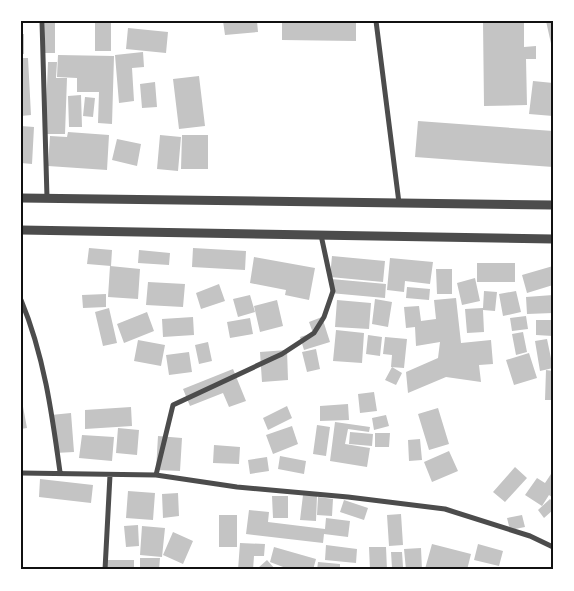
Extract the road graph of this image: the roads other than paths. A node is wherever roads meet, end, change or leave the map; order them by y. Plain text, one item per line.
1 (42, 21) edge
2 (376, 21) edge
3 (21, 198) edge
4 (47, 198) junction
5 (399, 204) junction
6 (553, 205) edge
7 (21, 230) edge
8 (321, 235) junction
9 (553, 239) edge
10 (21, 300) edge
11 (60, 472) junction
12 (21, 473) edge
13 (110, 475) junction
14 (156, 475) junction
15 (553, 547) edge
16 (105, 570) edge

1 - 4 street
2 - 5 street
3 - 4 street
4 - 5 street
5 - 6 street
7 - 8 street
8 - 9 street
8 - 14 street
10 - 11 street
11 - 12 street
11 - 13 street
13 - 14 street
13 - 16 street
14 - 15 street

